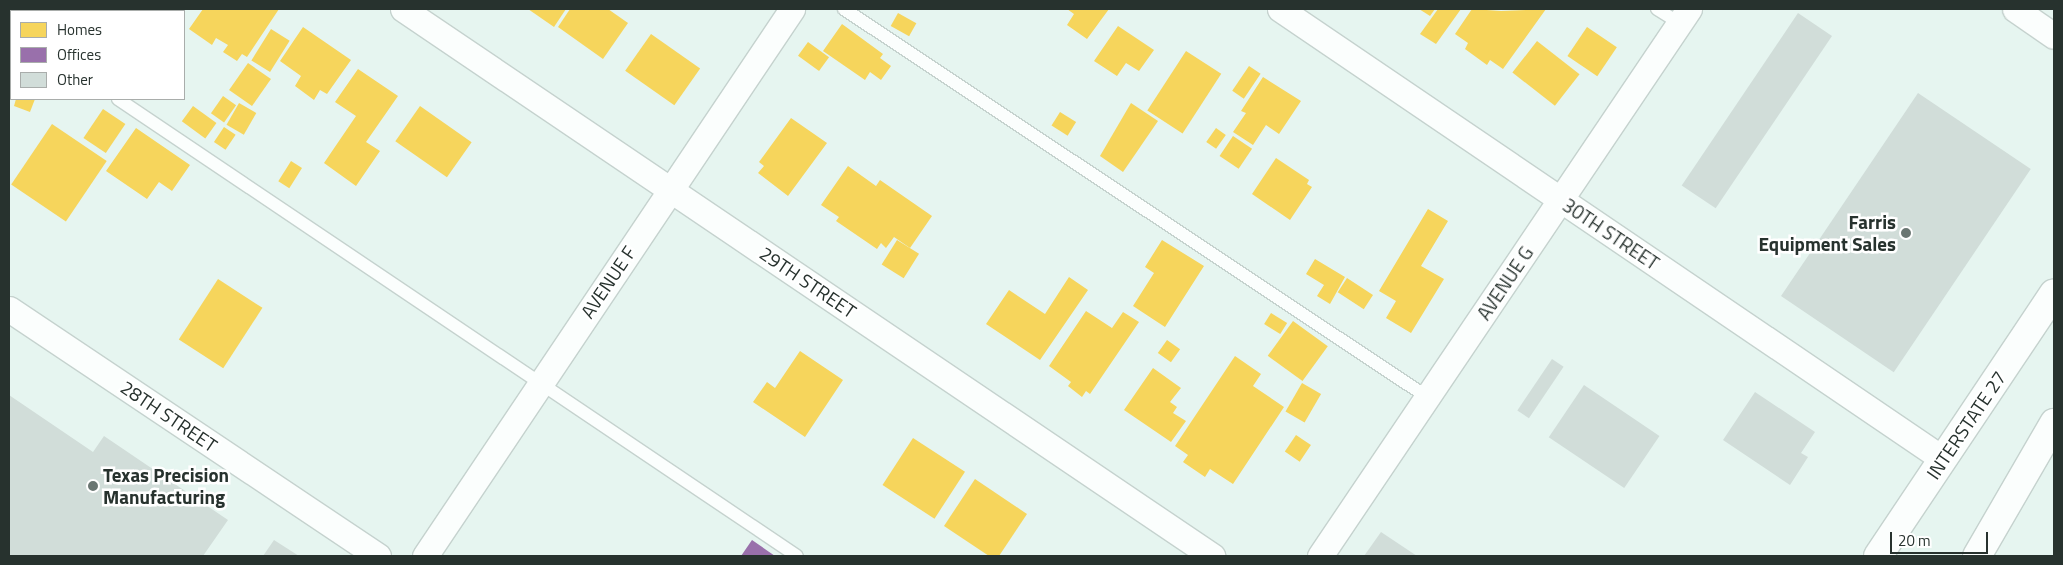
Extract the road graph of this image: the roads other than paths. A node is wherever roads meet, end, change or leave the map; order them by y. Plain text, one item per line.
1 (403, 9) edge
2 (792, 9) edge
3 (844, 9) edge
4 (1280, 9) edge
5 (1657, 9) edge
6 (2015, 9) edge
7 (1684, 16) edge
8 (2054, 36) edge
9 (119, 100) edge
10 (670, 189) junction
11 (1561, 199) junction
12 (2054, 293) edge
13 (9, 309) edge
14 (541, 383) junction
15 (1427, 397) junction
16 (2054, 423) edge
17 (1943, 459) junction
18 (378, 556) edge
19 (425, 556) edge
20 (797, 556) edge
21 (1212, 556) edge
22 (1320, 556) edge
23 (1878, 556) edge
24 (1977, 556) edge

1 - 10 street, 29TH STREET
2 - 10 street, AVENUE F
3 - 15 lane
4 - 11 street, 30TH STREET
5 - 7 lane
6 - 8 street
7 - 11 street, AVENUE G
9 - 14 lane
10 - 14 street, AVENUE F
10 - 21 street, 29TH STREET
11 - 15 street, AVENUE G
11 - 17 street, 30TH STREET
12 - 17 main road, INTERSTATE 27
13 - 18 street, 28TH STREET
14 - 19 street, AVENUE F
14 - 20 lane
15 - 22 street, AVENUE G
16 - 24 main road
17 - 23 main road, INTERSTATE 27

